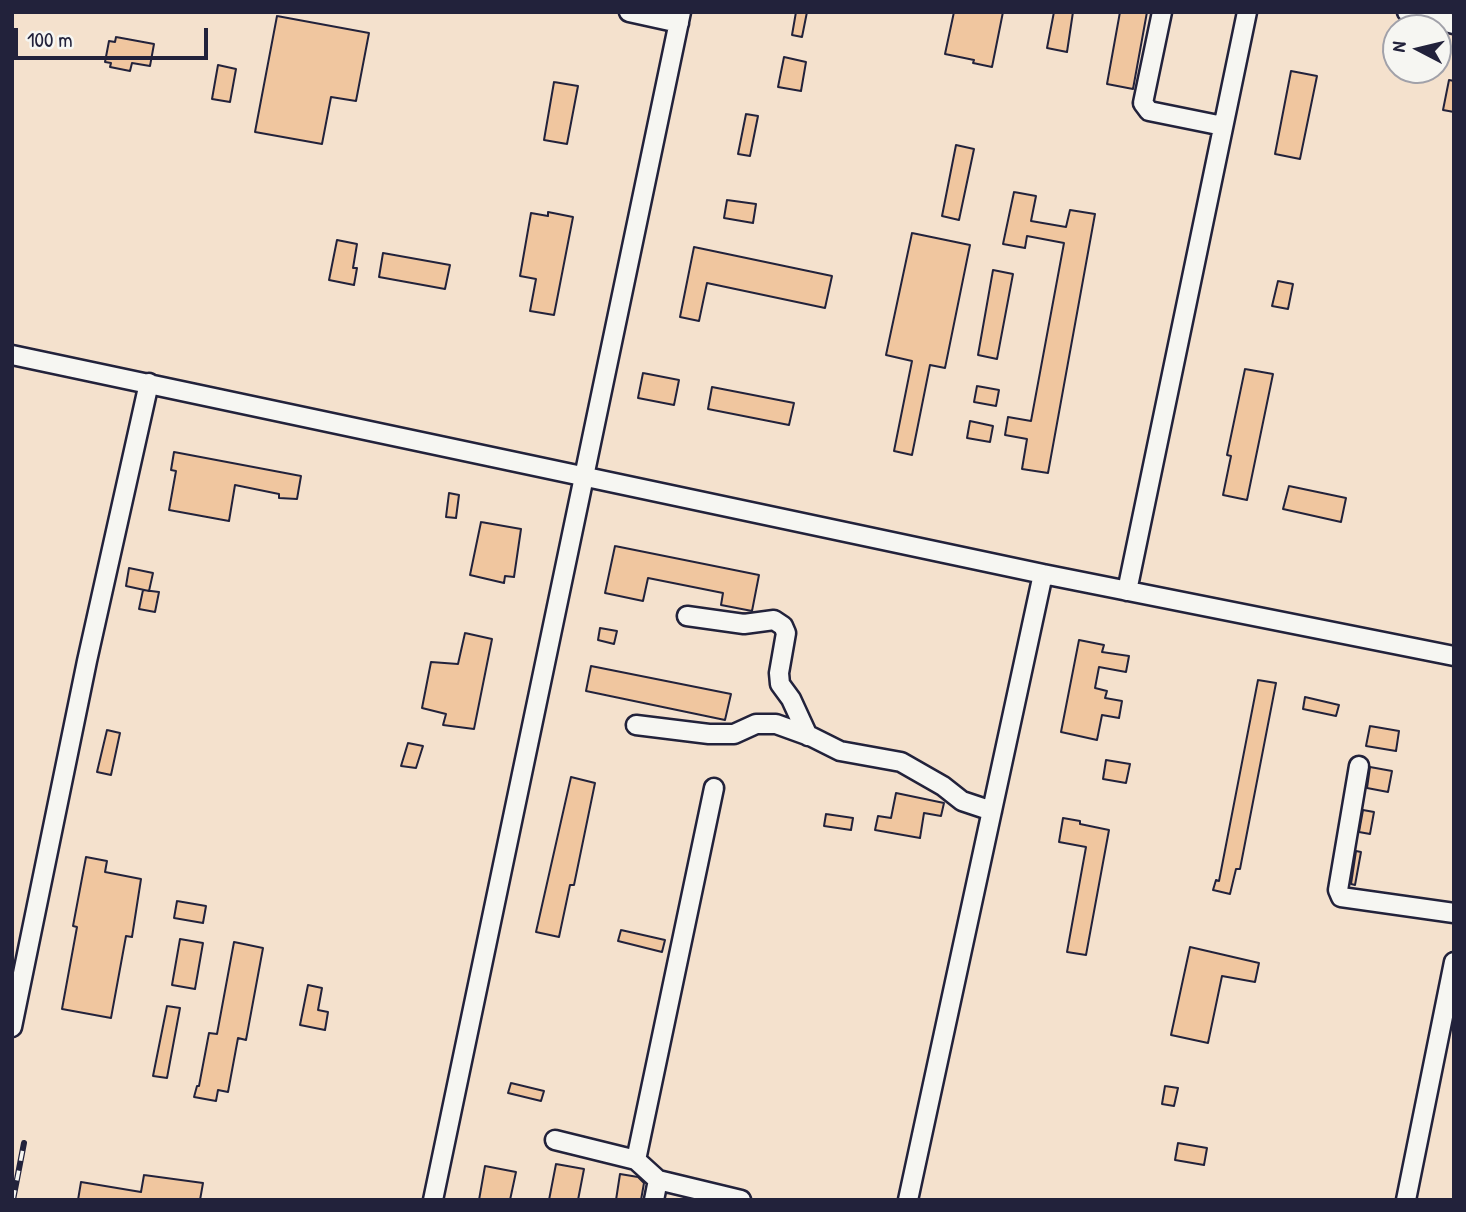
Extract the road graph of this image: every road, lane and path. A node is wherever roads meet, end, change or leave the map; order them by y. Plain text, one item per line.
1 (629, 12) edge
2 (1162, 12) edge
3 (1247, 12) edge
4 (1407, 12) edge
5 (680, 18) edge
6 (1454, 24) edge
7 (1223, 126) junction
8 (12, 355) edge
9 (149, 383) junction
10 (584, 478) junction
11 (1043, 574) junction
12 (1127, 591) junction
13 (687, 616) dead end
14 (1454, 656) edge
15 (636, 725) dead end
16 (808, 736) junction
17 (1359, 766) dead end
18 (714, 788) dead end
19 (992, 811) junction
20 (1454, 913) edge
21 (1454, 962) edge
22 (12, 1027) edge
23 (555, 1140) dead end
24 (636, 1160) junction
25 (658, 1180) junction
26 (433, 1200) edge
27 (654, 1200) edge
28 (741, 1200) edge
29 (908, 1200) edge
30 (1406, 1200) edge

1 - 5 lane
2 - 7 lane
3 - 7 lane
4 - 6 lane
5 - 10 lane
7 - 12 lane
8 - 9 lane
9 - 10 lane
9 - 22 lane
10 - 11 lane
10 - 26 lane
11 - 12 lane
11 - 19 lane
12 - 14 lane
13 - 16 lane
15 - 16 lane
16 - 19 lane
17 - 20 lane
18 - 24 lane
19 - 29 lane
21 - 30 lane
23 - 24 lane
24 - 25 lane
25 - 27 lane
25 - 28 lane

